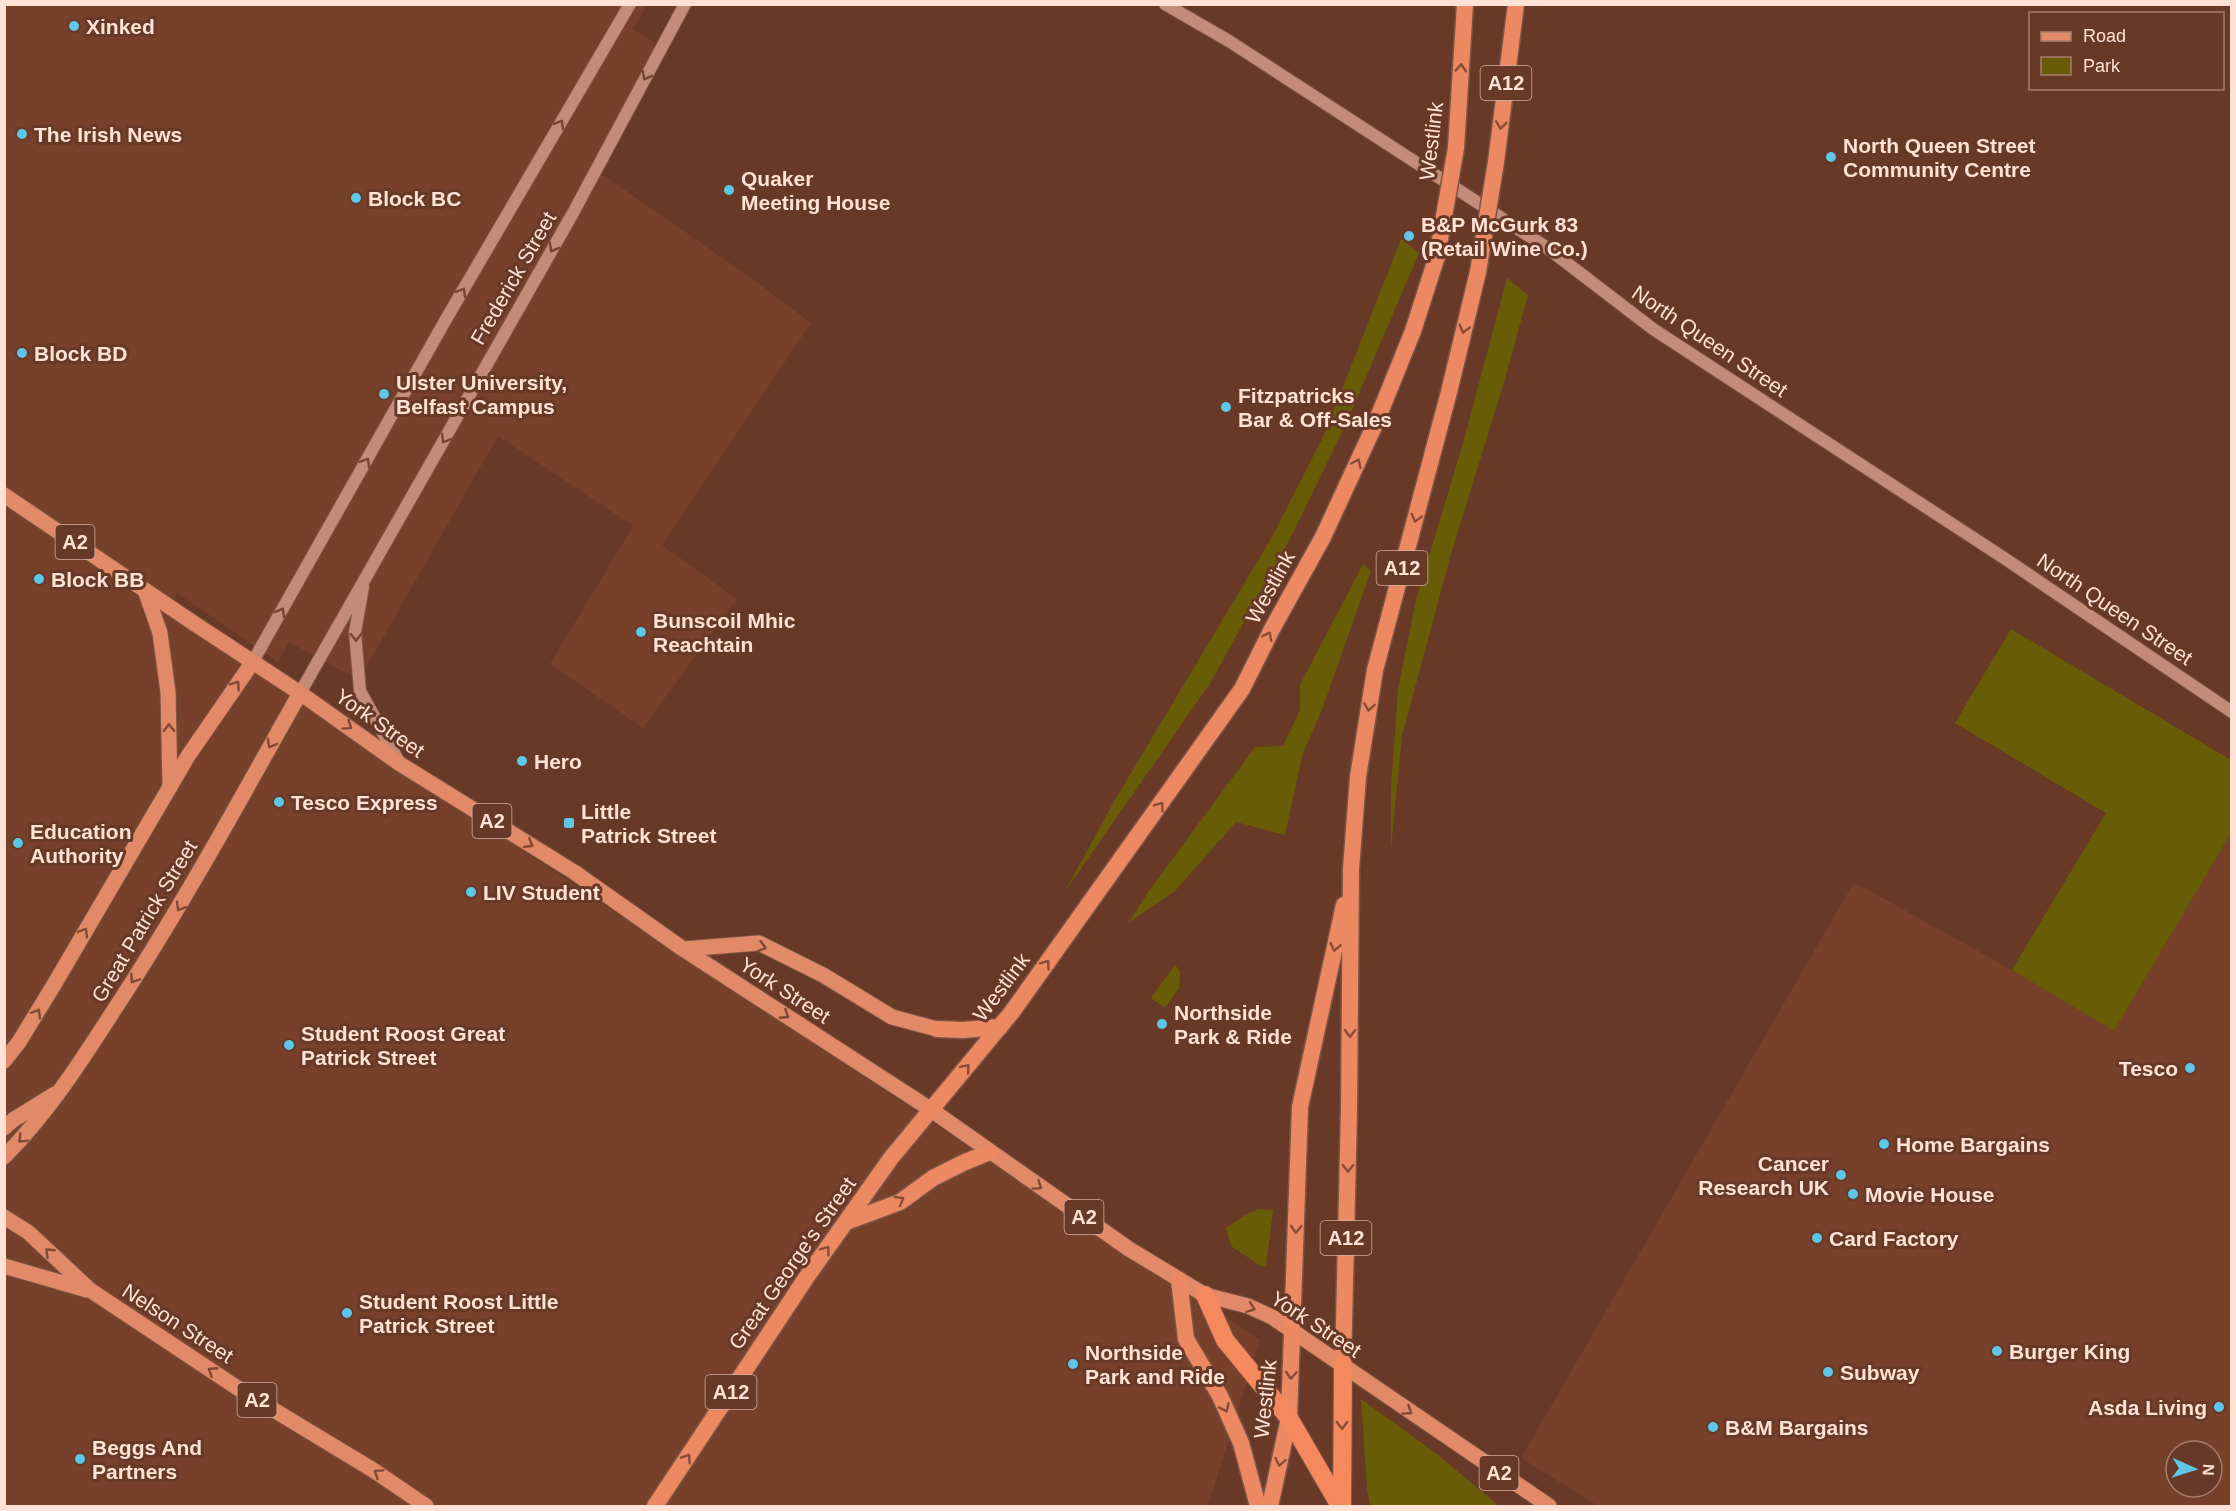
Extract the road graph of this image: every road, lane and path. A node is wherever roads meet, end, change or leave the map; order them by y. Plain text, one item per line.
1 (630, 4) edge
2 (685, 4) edge
3 (1165, 4) edge
4 (1465, 4) edge
5 (1516, 4) edge
6 (4, 495) edge
7 (364, 580) junction
8 (145, 590) junction
9 (252, 663) junction
10 (300, 693) junction
11 (2232, 712) edge
12 (400, 764) junction
13 (170, 787) junction
14 (1352, 869) junction
15 (683, 949) junction
16 (1000, 1027) junction
17 (937, 1029) joint
18 (4, 1060) edge
19 (65, 1087) junction
20 (930, 1109) junction
21 (4, 1128) edge
22 (990, 1152) junction
23 (4, 1157) edge
24 (4, 1218) edge
25 (846, 1222) junction
26 (4, 1266) edge
27 (1179, 1280) junction
28 (90, 1290) junction
29 (1205, 1295) junction
30 (1294, 1331) junction
31 (1342, 1366) junction
32 (1289, 1418) junction
33 (426, 1506) edge
34 (655, 1506) edge
35 (1258, 1506) edge
36 (1270, 1506) edge
37 (1341, 1506) edge
38 (1549, 1506) edge

9 -> 1 main road, Frederick Street
2 -> 7 main road, Frederick Street
3 - 11 main road, North Queen Street
16 -> 4 highway, Westlink / A12, bridge
5 -> 14 highway, Westlink / A12, bridge
6 - 8 main road, York Street / A2
7 - 10 main road, Frederick Street
7 -> 12 main road
8 - 9 main road, York Street / A2
13 -> 8 main road
9 - 10 main road, York Street / A2
13 -> 9 main road
10 -> 12 main road, York Street / A2
10 -> 19 main road, Great Patrick Street
12 -> 15 main road, York Street / A2
18 -> 13 main road
14 -> 30 highway, Westlink / A12
14 -> 31 highway, Westlink / A12
15 -> 17 main road
15 -> 20 main road, York Street / A2
16 - 17 highway
20 -> 16 highway, Westlink / A12
19 - 21 main road
19 -> 23 main road, Great Patrick Street
20 - 22 main road, York Street / A2
20 - 25 highway, Great George's Street / A12
25 -> 22 highway
22 -> 27 main road, York Street / A2
28 -> 24 main road, Nelson Street / A2
34 -> 25 highway, Great George's Street / A12
26 - 28 main road, Nelson Street / A2
27 - 29 main road, York Street / A2
27 -> 35 highway
33 -> 28 main road, Nelson Street / A2
29 -> 30 main road, York Street / A2
29 - 32 highway
30 - 31 main road, York Street / A2
30 -> 32 highway, Westlink / A12
31 -> 37 highway
31 -> 38 main road, York Street / A2
32 -> 36 highway, Westlink / A12
32 - 37 highway

